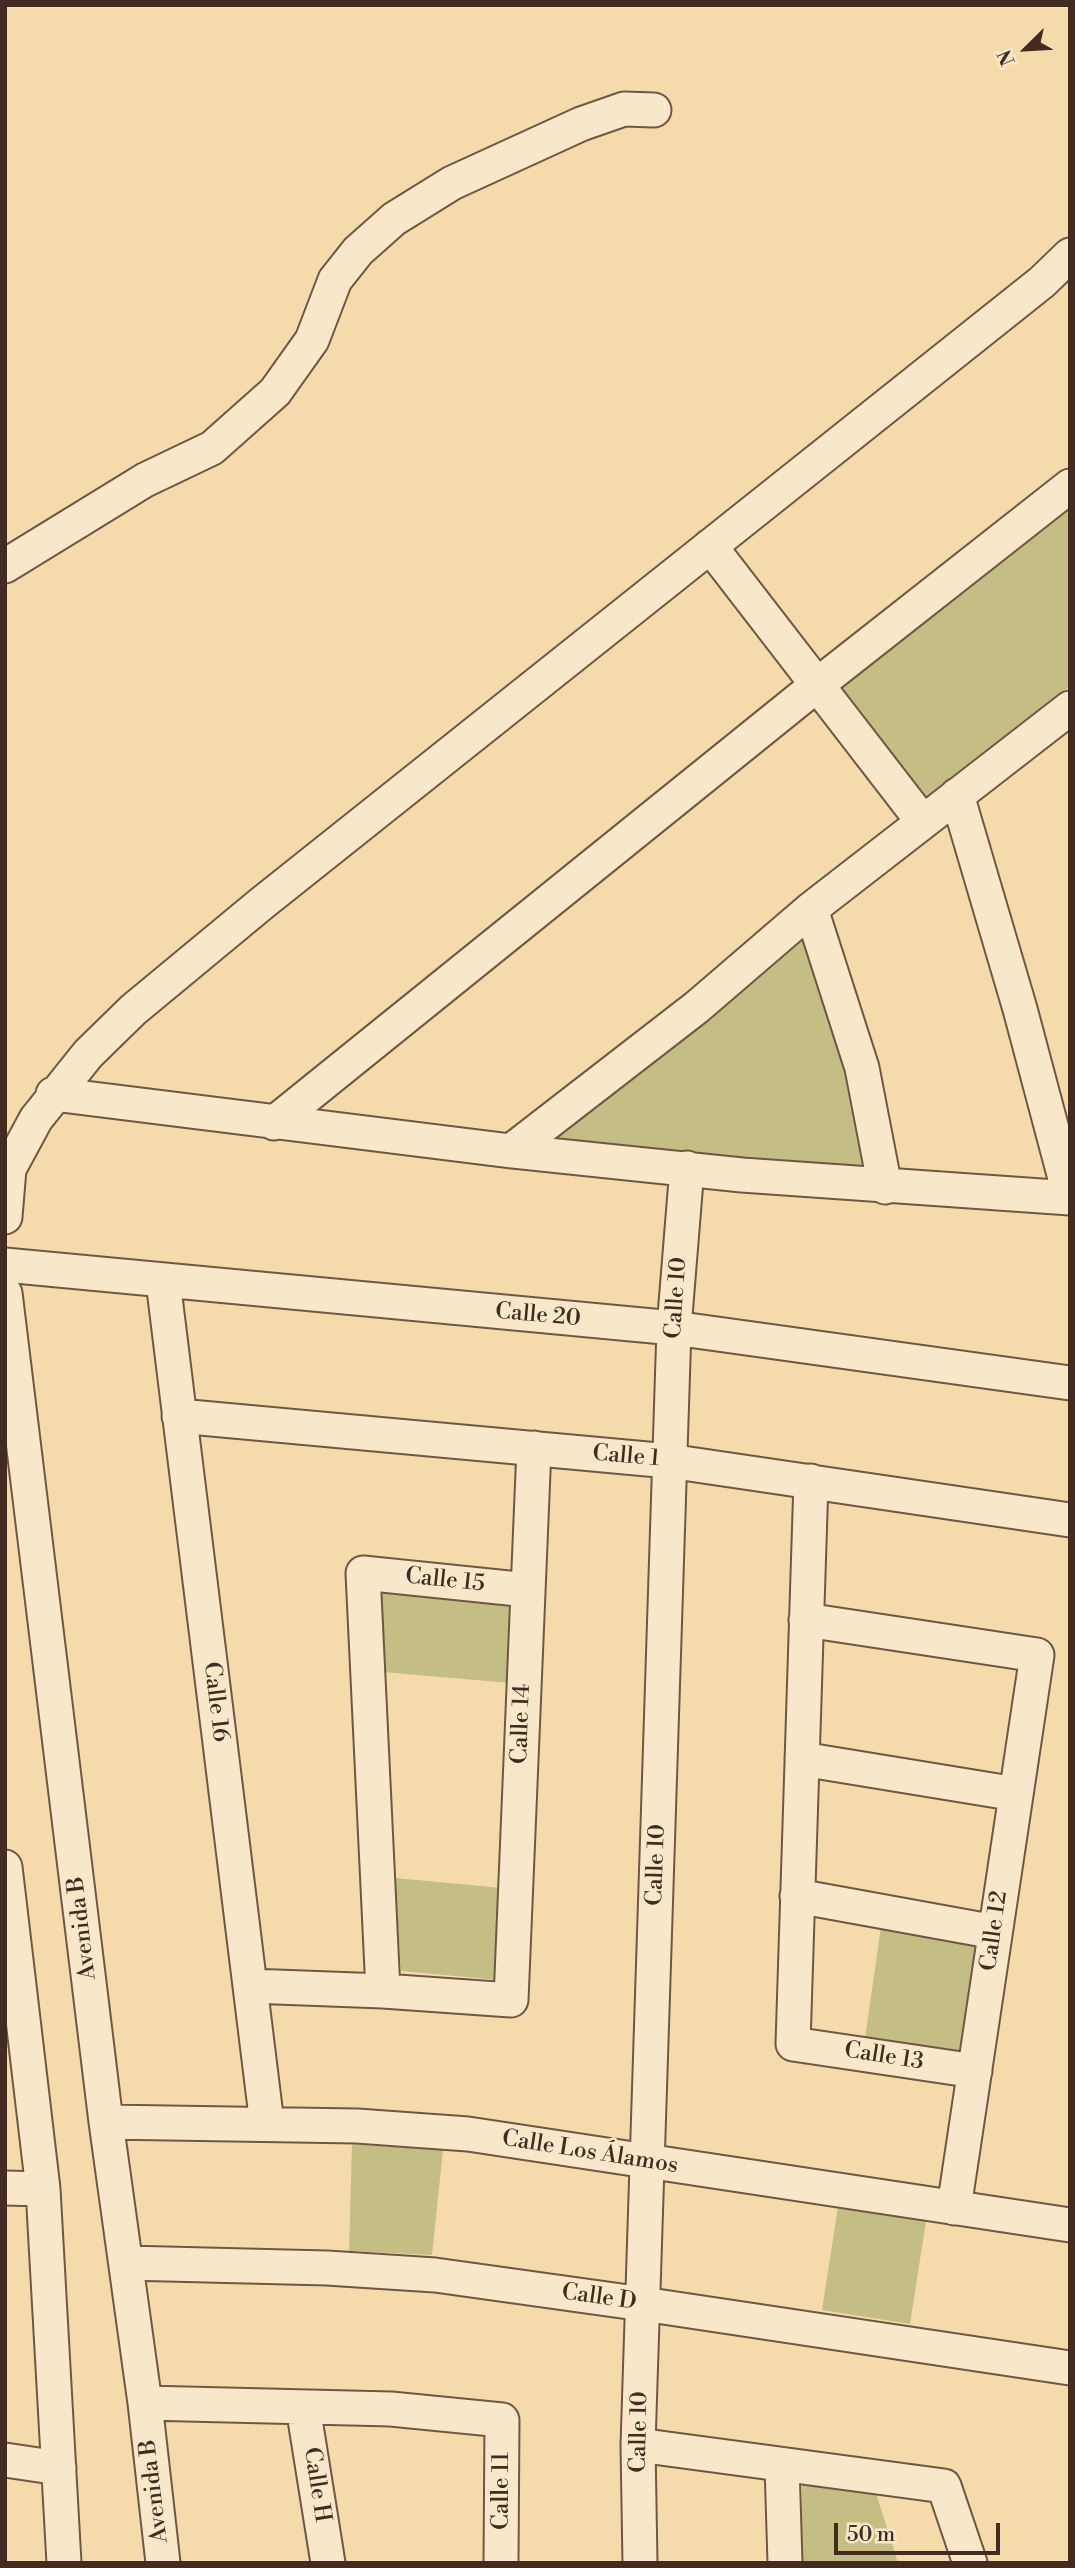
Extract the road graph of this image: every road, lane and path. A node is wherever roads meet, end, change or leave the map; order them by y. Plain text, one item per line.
1 (654, 110) dead end
2 (1070, 254) edge
3 (1070, 486) edge
4 (710, 546) junction
5 (5, 566) edge
6 (817, 685) junction
7 (1070, 708) edge
8 (957, 795) junction
9 (923, 822) junction
10 (811, 909) junction
11 (53, 1094) junction
12 (274, 1123) junction
13 (511, 1151) junction
14 (687, 1168) junction
15 (7, 1170) edge
16 (885, 1187) junction
17 (1070, 1197) edge
18 (5, 1217) edge
19 (5, 1265) edge
20 (163, 1280) junction
21 (5, 1293) edge
22 (674, 1328) junction
23 (1070, 1383) edge
24 (179, 1416) junction
25 (534, 1448) junction
26 (669, 1461) junction
27 (811, 1481) junction
28 (1070, 1520) edge
29 (528, 1590) junction
30 (806, 1620) junction
31 (802, 1759) junction
32 (1016, 1794) junction
33 (5, 1867) edge
34 (797, 1896) junction
35 (8, 1928) edge
36 (995, 1932) junction
37 (250, 1986) junction
38 (383, 1991) junction
39 (975, 2071) junction
40 (106, 2122) junction
41 (267, 2124) junction
42 (648, 2163) junction
43 (5, 2188) edge
44 (43, 2189) junction
45 (954, 2208) junction
46 (1070, 2225) edge
47 (126, 2263) junction
48 (643, 2304) junction
49 (1070, 2368) edge
50 (145, 2403) junction
51 (303, 2407) junction
52 (638, 2445) junction
53 (5, 2460) edge
54 (782, 2465) junction
55 (59, 2468) junction
56 (64, 2563) edge
57 (163, 2563) edge
58 (328, 2563) edge
59 (501, 2563) edge
60 (639, 2563) edge
61 (785, 2563) edge
62 (970, 2563) edge

1 - 5 street
2 - 4 street
3 - 6 street
4 - 6 street
4 - 11 street
6 - 9 street
6 - 12 street
7 - 8 street
8 - 9 street
8 - 17 street
9 - 10 street
10 - 13 street
10 - 16 street
11 - 12 street
11 - 15 street
12 - 13 street
13 - 14 street
14 - 16 street
14 - 22 street, Calle 10
15 - 18 street
16 - 17 street
19 - 20 street, Calle 20
20 - 22 street, Calle 20
20 - 24 street, Calle 16
21 - 40 street, Avenida B
22 - 23 street, Calle 20
22 - 26 street, Calle 10
24 - 25 street, Calle 1
24 - 37 street, Calle 16
25 - 26 street, Calle 1
25 - 29 street, Calle 14
26 - 27 street, Calle 1
26 - 42 street, Calle 10
27 - 28 street, Calle 1
27 - 30 street
29 - 38 street, Calle 14
29 - 38 street, Calle 15
30 - 31 street
30 - 32 street, Calle 12
31 - 32 street
31 - 34 street
32 - 36 street, Calle 12
33 - 35 street
34 - 36 street
34 - 39 street, Calle 13
35 - 44 street
36 - 39 street, Calle 12
37 - 38 street
37 - 41 street, Calle 16
39 - 45 street, Calle 12
40 - 41 street, Calle Los Álamos
40 - 47 street, Avenida B
41 - 42 street, Calle Los Álamos
42 - 45 street, Calle Los Álamos
42 - 48 street, Calle 10
43 - 44 street
44 - 55 street
45 - 46 street, Calle Los Álamos
47 - 48 street, Calle D
47 - 50 street, Avenida B
48 - 49 street, Calle D
48 - 52 street, Calle 10
50 - 51 street
50 - 57 street, Avenida B
51 - 58 street, Calle H
51 - 59 street, Calle 11
52 - 54 street
52 - 60 street, Calle 10
53 - 55 street
54 - 61 street
54 - 62 street
55 - 56 street

